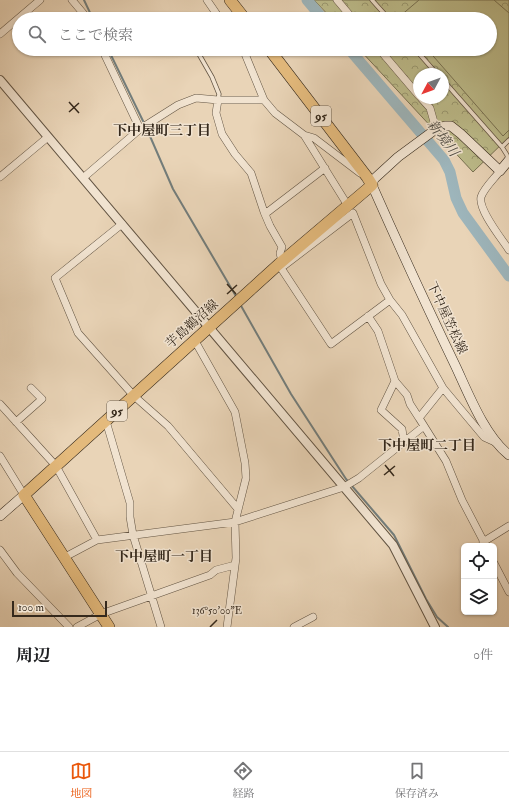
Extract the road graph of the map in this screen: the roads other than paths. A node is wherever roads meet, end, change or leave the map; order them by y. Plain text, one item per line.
1 (40, 0) edge
2 (72, 0) edge
3 (207, 0) edge
4 (230, 0) edge
5 (337, 0) edge
6 (372, 0) edge
7 (26, 12) edge
8 (82, 12) edge
9 (215, 12) edge
10 (239, 12) edge
11 (347, 12) edge
12 (383, 12) edge
13 (12, 24) edge
14 (0, 34) edge
15 (106, 56) edge
16 (200, 56) edge
17 (246, 56) edge
18 (274, 56) edge
19 (385, 56) edge
20 (421, 56) edge
21 (432, 68) edge
22 (0, 80) edge
23 (449, 87) edge
24 (413, 89) edge
25 (218, 100) junction
26 (264, 100) junction
27 (426, 104) edge
28 (144, 128) junction
29 (436, 128) junction
30 (304, 135) junction
31 (48, 137) junction
32 (509, 140) edge
33 (502, 147) junction
34 (508, 160) edge
35 (324, 168) junction
36 (500, 171) junction
37 (0, 177) edge
38 (83, 178) junction
39 (370, 181) junction
40 (345, 201) dead end
41 (265, 214) junction
42 (122, 224) junction
43 (509, 250) edge
44 (281, 265) junction
45 (390, 300) junction
46 (368, 316) junction
47 (209, 328) junction
48 (194, 341) junction
49 (395, 381) junction
50 (31, 388) dead end
51 (443, 388) junction
52 (134, 396) junction
53 (0, 404) edge
54 (419, 418) junction
55 (106, 421) junction
56 (16, 422) junction
57 (424, 426) junction
58 (404, 442) junction
59 (495, 442) junction
60 (507, 453) edge
61 (0, 456) edge
62 (56, 466) junction
63 (344, 487) junction
64 (24, 495) junction
65 (238, 509) junction
66 (0, 516) edge
67 (235, 522) junction
68 (509, 526) edge
69 (133, 535) junction
70 (97, 540) junction
71 (484, 543) edge
72 (485, 543) edge
73 (0, 550) edge
74 (65, 557) junction
75 (235, 565) junction
76 (497, 568) edge
77 (509, 592) edge
78 (152, 596) junction
79 (101, 614) junction
80 (314, 617) dead end
81 (69, 627) edge
82 (77, 627) edge
83 (109, 627) edge
84 (161, 627) edge
85 (228, 627) edge
86 (294, 627) edge
87 (435, 627) edge

1 - 7 street
2 - 8 street
3 - 9 street
4 - 10 main road
5 - 11 street
6 - 12 lane
13 - 14 street
15 - 28 street
16 - 25 lane
17 - 26 street
18 - 39 main road, 95
19 - 24 street
20 - 21 lane
22 - 31 street
23 - 33 lane
25 - 26 street
25 - 28 street
25 - 41 street
26 - 30 street
27 - 29 street
28 - 38 street
29 - 36 main road
29 - 39 main road
30 - 35 street
30 - 39 street
31 - 37 street
31 - 38 street
32 - 33 lane
33 - 34 lane
34 - 36 main road
35 - 40 street
35 - 41 street
36 - 43 street
38 - 42 street
39 - 44 main road, 芋島鵜沼線 / 95
39 - 59 main road, 下中屋笠松線
41 - 44 street
42 - 47 street
42 - 52 street
44 - 45 street
44 - 46 street
44 - 47 main road, 芋島鵜沼線 / 95
45 - 46 street
45 - 51 street
46 - 49 street
47 - 48 main road, 芋島鵜沼線 / 95
47 - 63 street
48 - 52 main road, 芋島鵜沼線 / 95
48 - 65 street
49 - 54 street
49 - 58 street
50 - 56 street
51 - 54 street
51 - 59 street
52 - 55 main road, 芋島鵜沼線 / 95
52 - 65 street
53 - 56 street
54 - 57 street
55 - 62 main road, 芋島鵜沼線 / 95
55 - 69 street
56 - 62 street
57 - 58 street
57 - 71 street
58 - 63 street
59 - 60 main road, 下中屋笠松線
61 - 64 street
62 - 64 main road, 芋島鵜沼線 / 95
62 - 70 street
63 - 67 street
63 - 87 street
64 - 66 main road
64 - 74 main road
65 - 67 street
67 - 69 street
67 - 75 street
68 - 72 street
69 - 70 street
69 - 78 street
70 - 74 street
73 - 81 street
74 - 79 main road
75 - 78 street
75 - 85 street
76 - 77 street
78 - 79 street
78 - 84 street
79 - 82 street
79 - 83 main road
80 - 86 street

